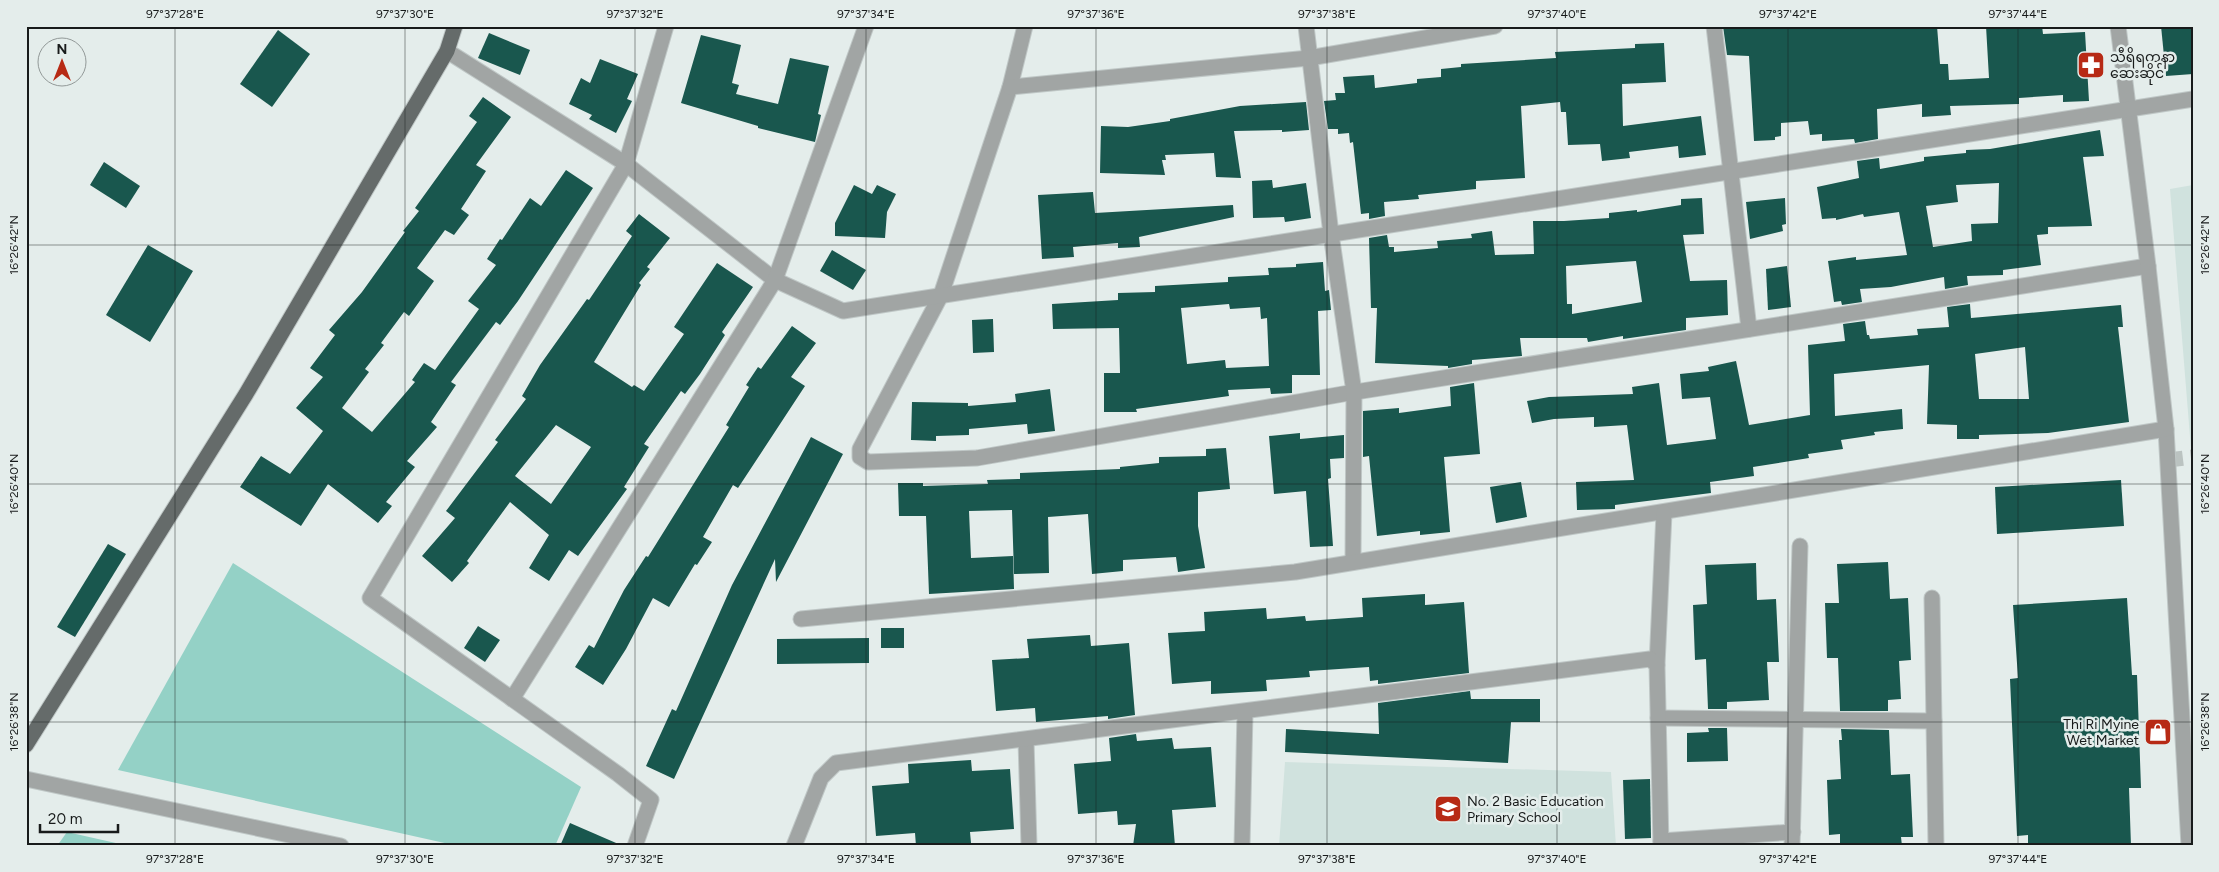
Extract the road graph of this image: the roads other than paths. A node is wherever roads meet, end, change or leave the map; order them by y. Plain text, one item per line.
1 (455, 26) edge
2 (666, 26) edge
3 (866, 26) edge
4 (1025, 26) edge
5 (1306, 26) edge
6 (1495, 26) edge
7 (1714, 26) edge
8 (2118, 26) edge
9 (447, 50) junction
10 (1309, 58) junction
11 (1010, 87) junction
12 (2193, 99) edge
13 (2129, 110) junction
14 (626, 164) junction
15 (1731, 170) junction
16 (1331, 234) junction
17 (2148, 266) junction
18 (775, 280) junction
19 (941, 295) junction
20 (1749, 330) junction
21 (1354, 392) junction
22 (2166, 429) junction
23 (1664, 513) junction
24 (1800, 546) dead end
25 (1353, 562) junction
26 (1932, 598) dead end
27 (801, 619) dead end
28 (1657, 665) junction
29 (512, 699) junction
30 (1245, 712) junction
31 (1658, 718) junction
32 (1796, 720) junction
33 (1934, 721) junction
34 (1026, 740) junction
35 (26, 745) edge
36 (26, 779) edge
37 (1792, 839) edge
38 (1661, 844) edge
39 (341, 846) edge
40 (635, 846) edge
41 (794, 846) edge
42 (1029, 846) edge
43 (1242, 846) edge
44 (1936, 846) edge
45 (2190, 846) edge

1 - 9 main road
2 - 14 street
3 - 18 street
4 - 11 street
5 - 10 street
6 - 10 street
7 - 15 street
8 - 13 street
9 - 14 street
9 - 35 main road
10 - 11 street
10 - 16 street
11 - 19 street
12 - 13 street
13 - 15 street
13 - 17 street
14 - 18 street
14 - 29 street
15 - 16 street
15 - 20 street
16 - 19 street
16 - 21 street
17 - 20 street
17 - 22 street
18 - 19 street
18 - 29 street
19 - 21 street
20 - 21 street
21 - 25 street
22 - 23 street
22 - 45 street
23 - 25 street
23 - 28 street
24 - 32 street
25 - 27 street
26 - 33 street
28 - 30 street
28 - 31 street
29 - 40 street
30 - 34 street
30 - 43 street
31 - 32 street
31 - 38 street
32 - 33 street
32 - 37 street
33 - 44 street
34 - 41 street
34 - 42 street
36 - 39 street
37 - 38 street

